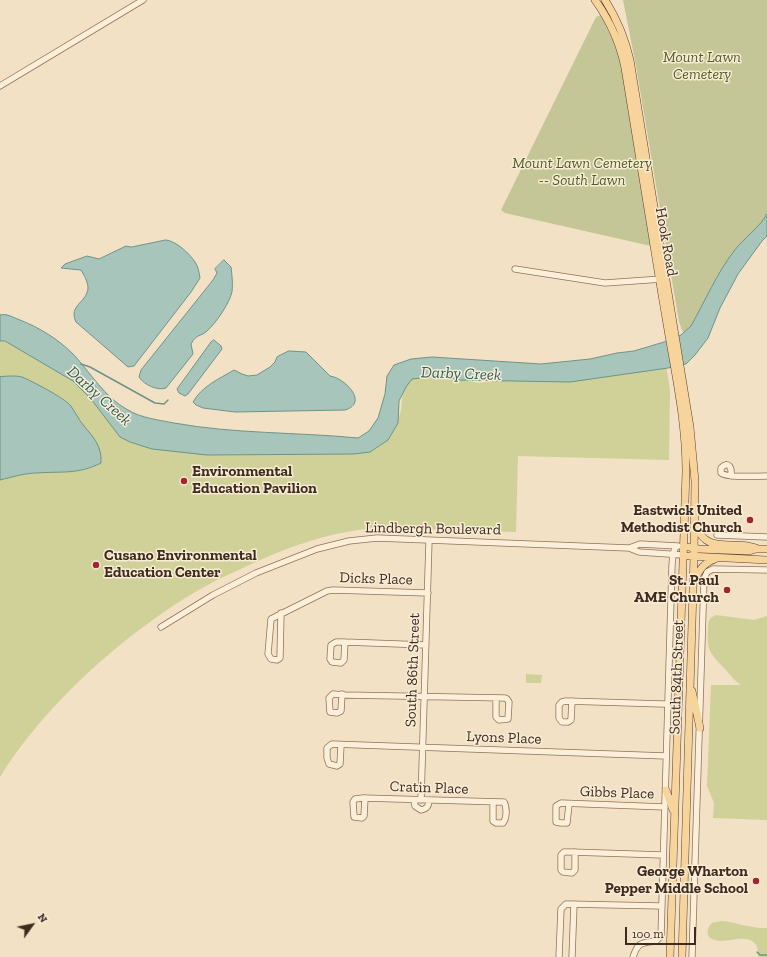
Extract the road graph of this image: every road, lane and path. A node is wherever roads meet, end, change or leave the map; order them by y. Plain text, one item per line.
1 (143, 0) edge
2 (595, 0) edge
3 (605, 0) edge
4 (0, 86) edge
5 (515, 269) dead end
6 (663, 279) junction
7 (675, 351) joint
8 (679, 378) junction
9 (731, 476) dead end
10 (767, 476) edge
11 (694, 520) junction
12 (717, 535) dead end
13 (767, 537) edge
14 (429, 541) junction
15 (680, 546) junction
16 (629, 548) junction
17 (694, 548) junction
18 (756, 548) junction
19 (767, 549) edge
20 (673, 554) junction
21 (683, 555) junction
22 (694, 556) junction
23 (718, 558) junction
24 (767, 560) edge
25 (767, 570) edge
26 (693, 583) junction
27 (428, 593) junction
28 (281, 613) junction
29 (161, 627) dead end
30 (345, 642) dead end
31 (426, 645) junction
32 (690, 680) junction
33 (342, 694) dead end
34 (424, 696) junction
35 (496, 698) dead end
36 (572, 701) dead end
37 (668, 704) junction
38 (700, 728) junction
39 (341, 745) dead end
40 (423, 748) junction
41 (666, 756) junction
42 (666, 790) junction
43 (365, 798) dead end
44 (414, 800) junction
45 (421, 800) junction
46 (429, 800) junction
47 (493, 802) dead end
48 (569, 804) dead end
49 (665, 807) junction
50 (674, 814) junction
51 (575, 852) dead end
52 (663, 855) junction
53 (574, 904) junction
54 (662, 906) junction
55 (559, 957) edge
56 (572, 957) edge
57 (633, 957) edge
58 (670, 957) edge
59 (682, 957) edge
60 (692, 957) edge

1 - 4 street
2 - 6 main road, Hook Road
3 - 6 main road, Hook Road
5 - 6 street
6 - 7 main road, Hook Road
7 - 8 main road, South 84th Street
8 - 11 main road, South 84th Street
8 - 15 main road, South 84th Street
9 - 10 street
11 - 17 main road, South 84th Street
11 - 18 main road
12 - 13 street
14 - 16 street, Lindbergh Boulevard
14 - 27 street, South 86th Street
14 - 29 street, Lindbergh Boulevard
15 - 16 street, Lindbergh Boulevard
15 - 17 main road, Lindbergh Boulevard
15 - 20 street, South 84th Street
15 - 21 main road, South 84th Street
16 - 20 street, Lindbergh Boulevard
17 - 18 main road, Lindbergh Boulevard
17 - 22 main road, South 84th Street
18 - 19 main road, Lindbergh Boulevard
20 - 21 street, Lindbergh Boulevard
20 - 37 street, South 84th Street
21 - 22 main road, Lindbergh Boulevard
21 - 50 main road, South 84th Street
22 - 23 main road, Lindbergh Boulevard
22 - 26 main road, South 84th Street
23 - 24 main road, Lindbergh Boulevard
23 - 26 main road
25 - 38 street, South 84th Street
26 - 32 main road, South 84th Street
27 - 28 street, Dicks Place
27 - 31 street, South 86th Street
28 - 28 street, Dicks Place
30 - 31 street
31 - 34 street, South 86th Street
32 - 38 main road
32 - 59 main road, South 84th Street
33 - 34 street
34 - 35 street
34 - 40 street, South 86th Street
36 - 37 street
37 - 41 street, South 84th Street
38 - 60 street, South 84th Street
39 - 40 street, Lyons Place
40 - 41 street, Lyons Place
40 - 45 street, South 86th Street
41 - 42 street, South 84th Street
42 - 49 street, South 84th Street
42 - 50 main road
43 - 44 street, Cratin Place
44 - 45 street, Cratin Place
44 - 46 street
45 - 46 street, Cratin Place
46 - 47 street, Cratin Place
48 - 49 street, Gibbs Place
49 - 52 street, South 84th Street
50 - 58 main road, South 84th Street
51 - 52 street
52 - 54 street, South 84th Street
53 - 54 street
53 - 55 street
53 - 56 street
54 - 57 street, South 84th Street

